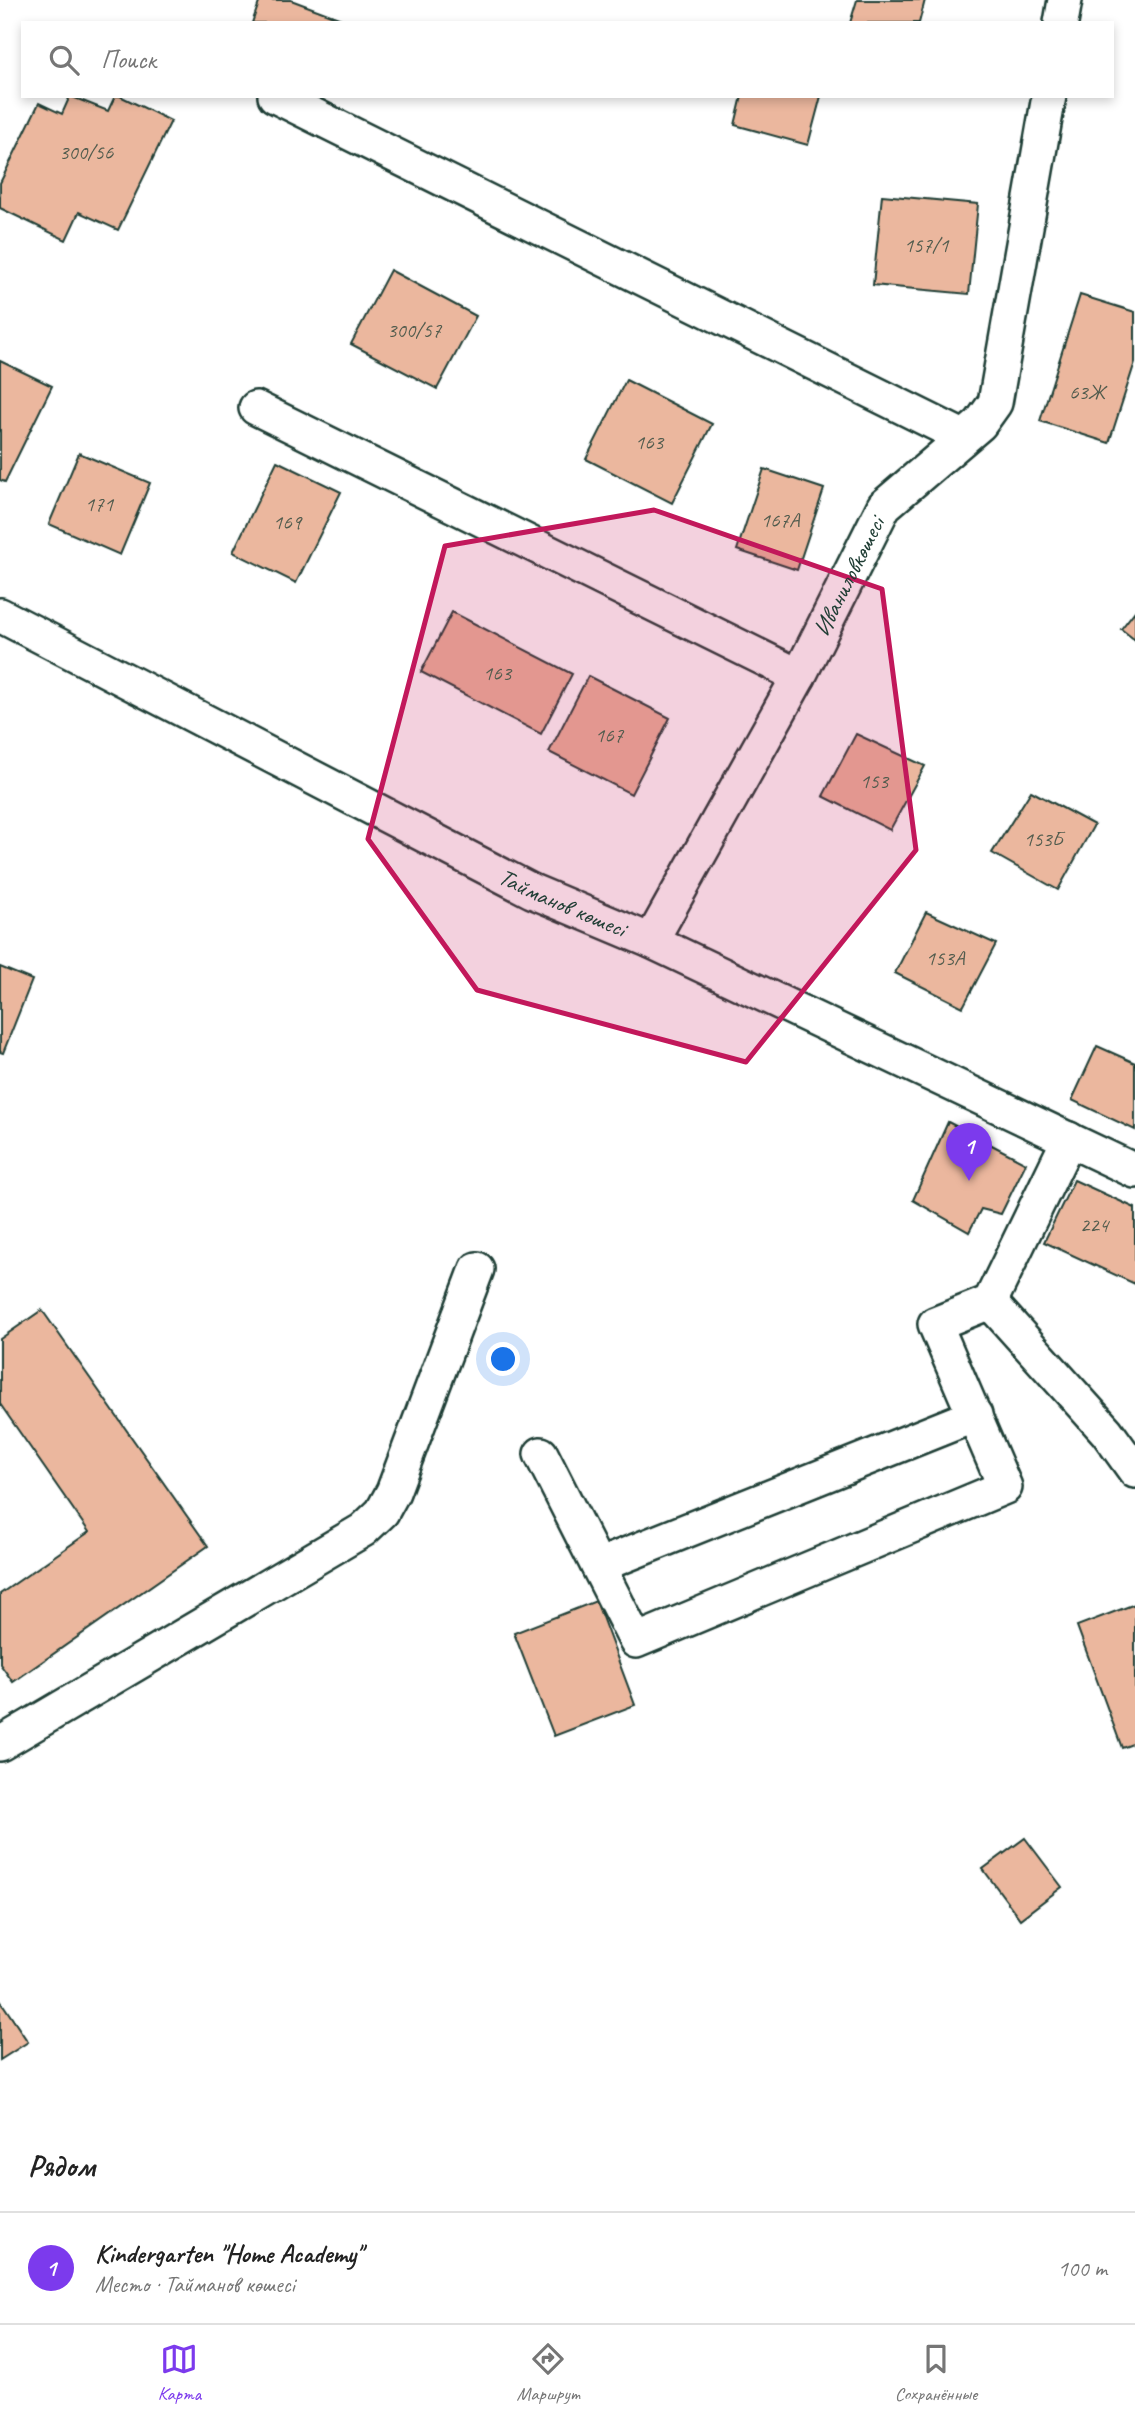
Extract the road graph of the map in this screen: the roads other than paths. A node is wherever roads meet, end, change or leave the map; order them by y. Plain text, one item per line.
1 (1065, 0) edge
2 (1061, 21) edge
3 (279, 98) edge
4 (1049, 98) edge
5 (257, 408) dead end
6 (963, 437) junction
7 (0, 615) edge
8 (799, 676) junction
9 (651, 941) junction
10 (1069, 1139) junction
11 (1135, 1171) edge
12 (477, 1269) dead end
13 (990, 1301) junction
14 (975, 1415) junction
15 (541, 1454) dead end
16 (1135, 1471) edge
17 (598, 1566) junction
18 (0, 1744) edge

1 - 2 street
3 - 6 street
4 - 6 street, Иваниловкөшесі
5 - 8 street
6 - 8 street, Иваниловкөшесі
7 - 9 street, Тайманов көшесі
8 - 9 street, Иваниловкөшесі
9 - 10 street, Тайманов көшесі
10 - 11 street, Тайманов көшесі
10 - 13 street
12 - 18 street
13 - 14 street
13 - 16 street
14 - 17 street
14 - 17 street
15 - 17 street

